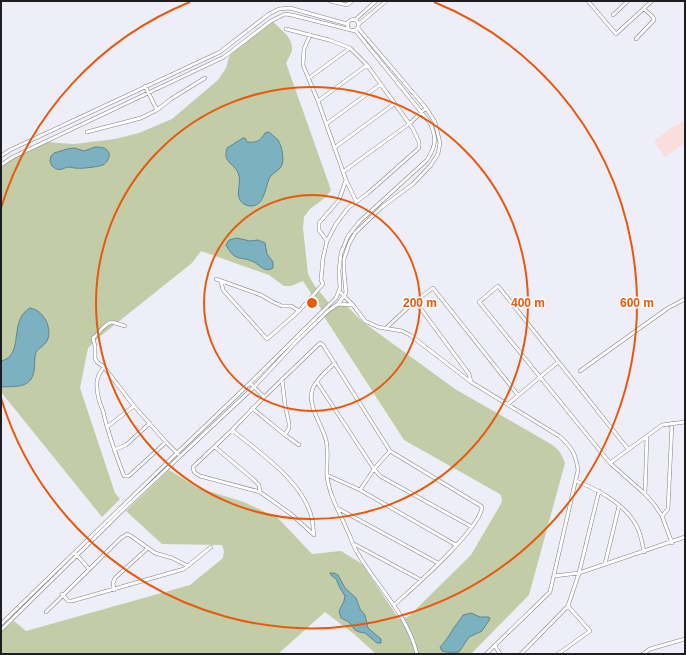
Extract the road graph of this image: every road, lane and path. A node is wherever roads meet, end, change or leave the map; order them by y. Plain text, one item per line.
1 (330, 1) edge
2 (352, 1) edge
3 (376, 1) edge
4 (386, 1) edge
5 (588, 1) edge
6 (628, 1) edge
7 (652, 1) edge
8 (644, 9) junction
9 (613, 15) dead end
10 (356, 20) junction
11 (348, 24) junction
12 (358, 26) junction
13 (286, 29) dead end
14 (353, 30) junction
15 (310, 35) junction
16 (636, 39) dead end
17 (350, 48) junction
18 (366, 65) junction
19 (205, 78) dead end
20 (309, 78) junction
21 (381, 84) junction
22 (145, 86) junction
23 (149, 92) junction
24 (318, 101) junction
25 (394, 104) junction
26 (426, 108) junction
27 (157, 110) junction
28 (422, 112) junction
29 (326, 124) junction
30 (409, 124) junction
31 (87, 132) dead end
32 (334, 148) junction
33 (1, 156) edge
34 (1, 165) edge
35 (344, 171) junction
36 (346, 180) junction
37 (356, 201) junction
38 (327, 241) junction
39 (216, 279) dead end
40 (221, 281) junction
41 (340, 292) junction
42 (344, 296) junction
43 (685, 300) edge
44 (415, 301) junction
45 (338, 304) junction
46 (353, 305) junction
47 (298, 310) junction
48 (125, 326) dead end
49 (386, 328) junction
50 (558, 362) junction
51 (335, 363) junction
52 (104, 367) junction
53 (580, 371) dead end
54 (540, 378) junction
55 (282, 380) junction
56 (317, 382) junction
57 (471, 382) junction
58 (250, 383) junction
59 (254, 387) junction
60 (518, 395) junction
61 (264, 397) junction
62 (508, 404) junction
63 (134, 406) junction
64 (252, 408) junction
65 (685, 422) edge
66 (150, 423) junction
67 (672, 423) junction
68 (107, 427) junction
69 (232, 430) junction
70 (285, 436) junction
71 (647, 436) junction
72 (166, 442) junction
73 (299, 445) dead end
74 (214, 447) junction
75 (628, 449) junction
76 (114, 450) junction
77 (390, 451) junction
78 (177, 453) junction
79 (181, 456) junction
80 (610, 463) junction
81 (374, 470) junction
82 (327, 475) junction
83 (576, 481) junction
84 (360, 490) junction
85 (599, 491) junction
86 (260, 492) junction
87 (645, 494) junction
88 (619, 506) junction
89 (337, 508) junction
90 (662, 516) junction
91 (472, 527) junction
92 (685, 537) edge
93 (672, 543) junction
94 (353, 544) junction
95 (456, 546) junction
96 (211, 547) dead end
97 (148, 548) junction
98 (644, 552) junction
99 (74, 553) junction
100 (77, 556) junction
101 (438, 563) junction
102 (605, 564) junction
103 (188, 566) junction
104 (89, 569) junction
105 (579, 573) junction
106 (554, 576) junction
107 (421, 580) junction
108 (114, 590) junction
109 (62, 594) junction
110 (394, 605) junction
111 (568, 606) junction
112 (46, 612) dead end
113 (1, 624) edge
114 (1, 630) edge
115 (685, 639) edge
116 (495, 646) junction
117 (650, 649) junction
118 (417, 654) edge
119 (486, 654) edge
120 (500, 654) edge
121 (521, 654) edge
122 (558, 654) edge
123 (643, 654) edge
124 (654, 654) edge

1 - 2 street
3 - 10 street
4 - 12 street
5 - 8 street
6 - 9 street
7 - 8 street
8 - 16 street
10 - 11 street
10 - 12 street
11 - 14 street
11 - 22 street
12 - 14 street
12 - 26 street
13 - 15 street
14 - 23 street
14 - 28 street
15 - 17 street
15 - 20 street
17 - 18 street
17 - 20 street
18 - 21 street
18 - 24 street
19 - 27 street
20 - 24 street
21 - 25 street
21 - 29 street
22 - 23 street
22 - 33 street
23 - 27 street
23 - 34 street
24 - 29 street
25 - 30 street
25 - 32 street
26 - 28 street
26 - 42 street
27 - 31 street
28 - 30 street
28 - 41 street
29 - 32 street
30 - 35 street
30 - 37 street
32 - 35 street
35 - 36 street
36 - 37 street
36 - 38 street
37 - 38 street
38 - 47 street
39 - 40 street
40 - 47 street
40 - 47 street
41 - 42 street
41 - 58 street
42 - 45 street
42 - 46 street
43 - 53 street
44 - 49 street
44 - 57 street
44 - 60 street
45 - 46 street
45 - 59 street
46 - 49 street
48 - 52 street
49 - 57 street
50 - 54 street
50 - 54 street
50 - 75 street
51 - 55 street
51 - 56 street
51 - 77 street
52 - 63 street
52 - 68 street
54 - 60 street
54 - 80 street
55 - 61 street
55 - 70 street
56 - 81 street
56 - 82 street
57 - 62 street
58 - 59 street
58 - 78 street
59 - 61 street
59 - 79 street
60 - 62 street
61 - 64 street
62 - 83 street
63 - 66 street
63 - 68 street
64 - 69 street
64 - 70 street
65 - 67 street
66 - 72 street
66 - 76 street
67 - 71 street
67 - 90 street
68 - 76 street
69 - 74 street
69 - 86 street
70 - 73 street
71 - 75 street
71 - 87 street
72 - 76 street
72 - 78 street
74 - 86 street
74 - 86 street
75 - 80 street
77 - 81 street
77 - 91 street
78 - 79 street
78 - 99 street
79 - 100 street
80 - 87 street
81 - 84 street
81 - 91 street
82 - 84 street
82 - 89 street
83 - 85 street
83 - 106 street
84 - 95 street
85 - 88 street
85 - 105 street
87 - 90 street
88 - 98 street
88 - 102 street
89 - 94 street
89 - 101 street
90 - 93 street
91 - 95 street
92 - 93 street
93 - 98 street
94 - 107 street
94 - 110 street
95 - 101 street
96 - 103 street
97 - 103 street
97 - 104 street
97 - 108 street
98 - 102 street
99 - 100 street
99 - 113 street
100 - 104 street
100 - 114 street
101 - 107 street
102 - 105 street
103 - 108 street
104 - 109 street
105 - 106 street
105 - 111 street
106 - 116 street
107 - 110 street
108 - 109 street
109 - 112 street
110 - 118 street
111 - 121 street
111 - 122 street
115 - 117 street
116 - 119 street
116 - 120 street
117 - 123 street
117 - 124 street

